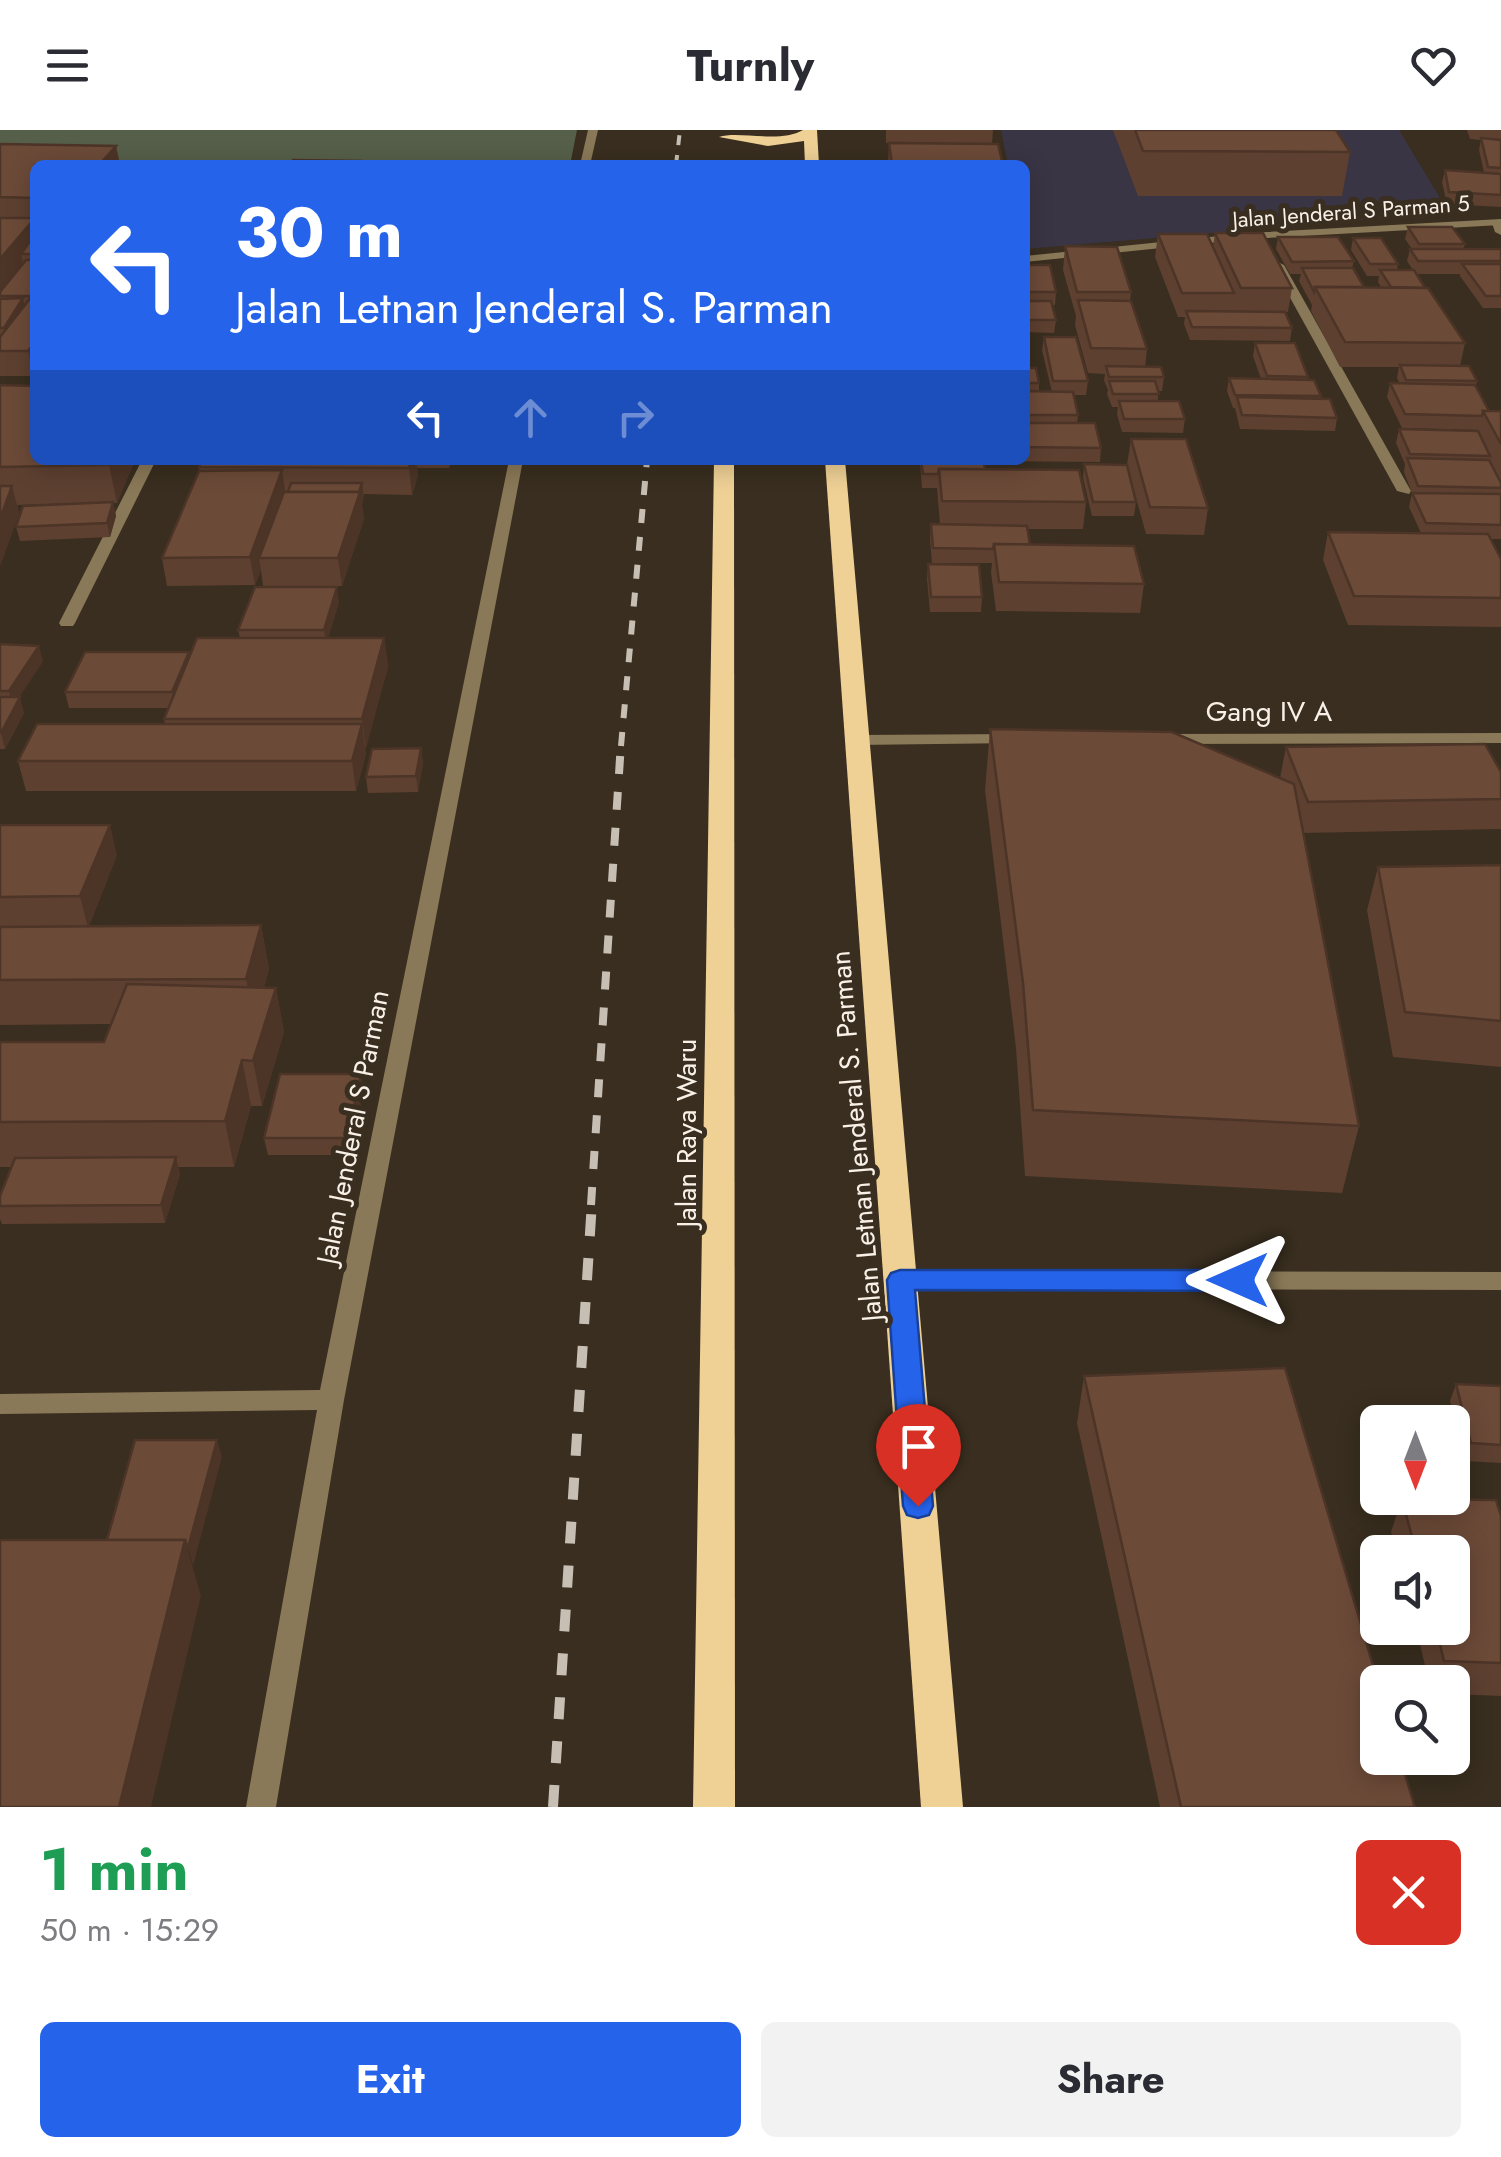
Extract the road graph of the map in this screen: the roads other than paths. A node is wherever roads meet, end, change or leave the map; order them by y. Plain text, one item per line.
1 (593, 130) edge
2 (809, 133) edge
3 (726, 139) edge
4 (586, 160) edge
5 (812, 160) edge
6 (1499, 225) edge
7 (1248, 236) junction
8 (1030, 258) edge
9 (146, 465) edge
10 (515, 465) edge
11 (724, 465) edge
12 (835, 465) edge
13 (1404, 492) dead end
14 (67, 623) dead end
15 (1501, 738) edge
16 (1032, 739) edge
17 (1150, 739) edge
18 (856, 740) junction
19 (900, 1280) junction
20 (1501, 1281) edge
21 (332, 1400) junction
22 (0, 1404) edge
23 (261, 1807) edge
24 (714, 1807) edge
25 (942, 1807) edge

1 - 4 street
2 - 3 highway
2 - 5 highway
6 - 7 street, Jalan Jenderal S Parman 5
7 - 8 street, Jalan Jenderal S Parman 5
7 - 13 street
9 - 14 street
10 - 21 street, Jalan Jenderal S Parman
11 - 24 highway, Jalan Raya Waru
12 - 18 highway, Jalan Letnan Jenderal S. Parman
15 - 17 street, Gang IV A
16 - 18 street
18 - 19 highway, Jalan Letnan Jenderal S. Parman
19 - 20 street
19 - 25 highway, Jalan Letnan Jenderal S. Parman
21 - 22 street
21 - 23 street, Jalan Jenderal S Parman

